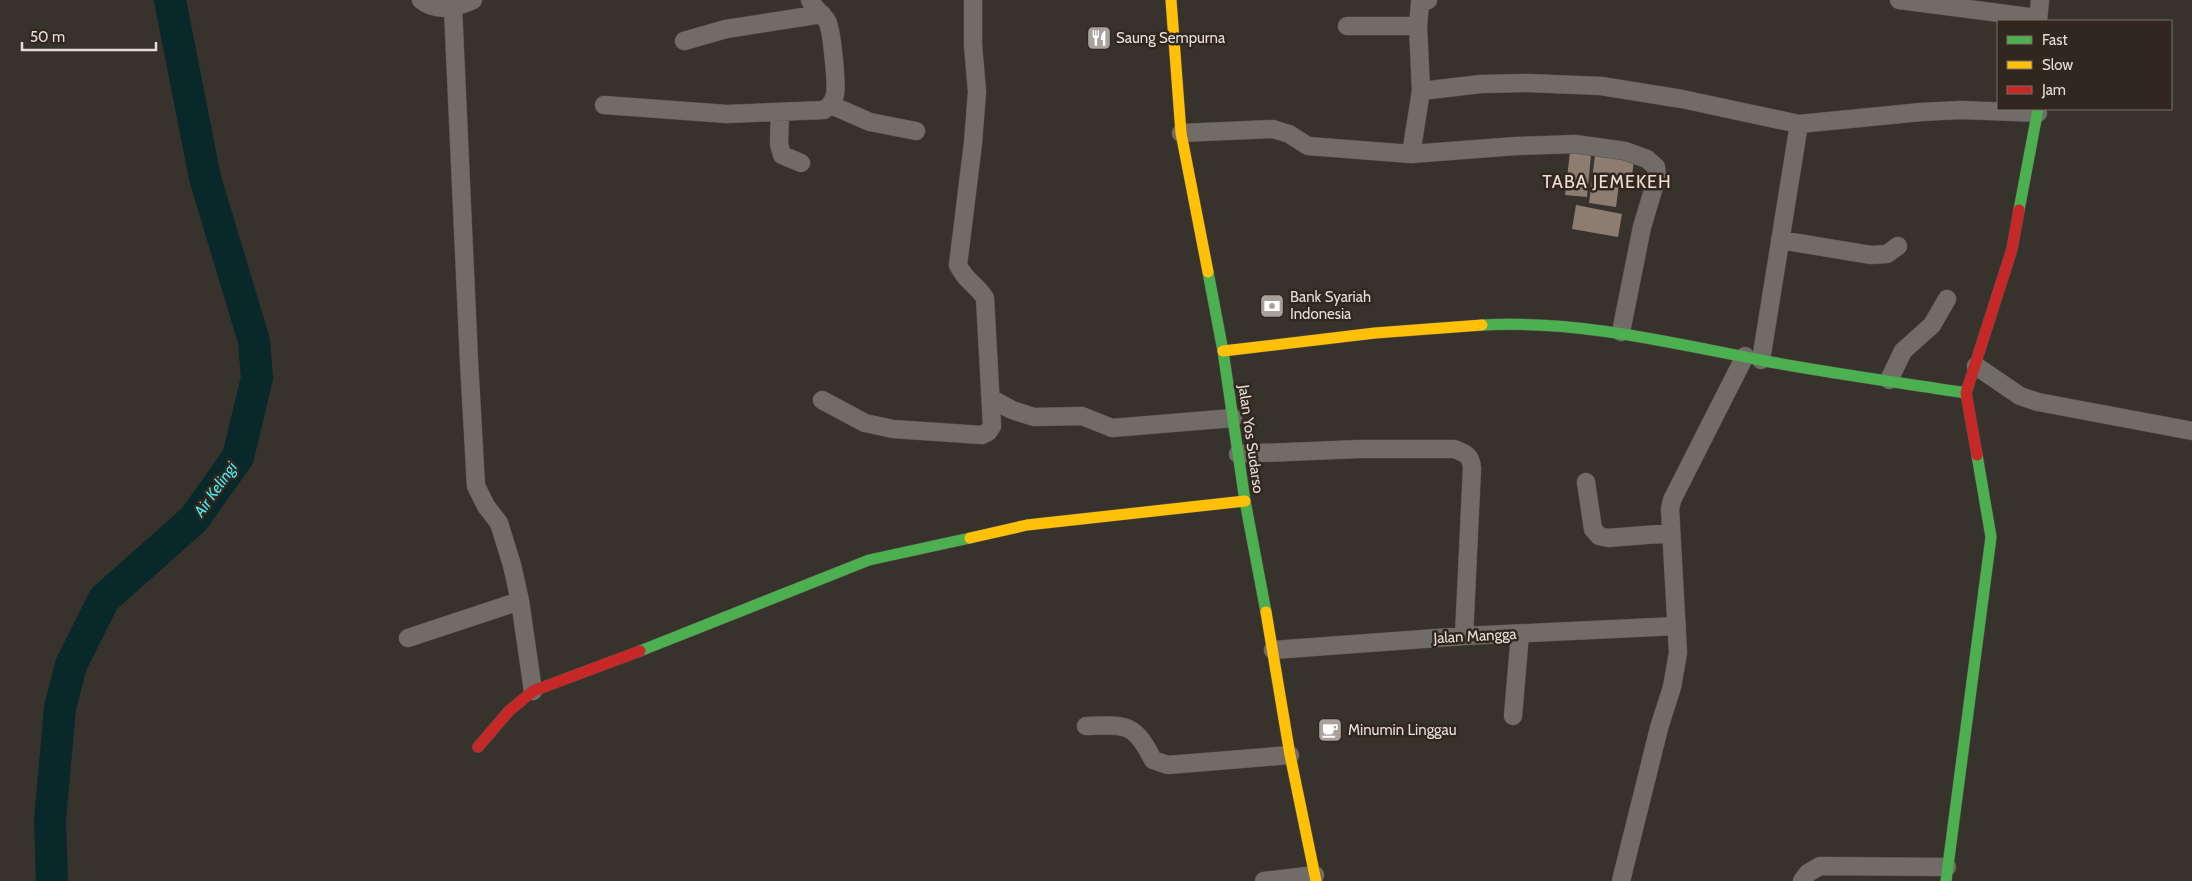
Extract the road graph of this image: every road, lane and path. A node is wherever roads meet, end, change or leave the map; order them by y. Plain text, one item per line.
1 (421, 0) edge
2 (473, 0) edge
3 (810, 0) edge
4 (973, 0) edge
5 (1171, 0) edge
6 (1899, 0) edge
7 (2040, 0) edge
8 (1422, 1) edge
9 (453, 8) junction
10 (822, 14) junction
11 (2038, 20) edge
12 (1347, 26) dead end
13 (1418, 26) junction
14 (684, 40) dead end
15 (1421, 91) junction
16 (604, 105) dead end
17 (831, 105) junction
18 (2038, 111) edge
19 (780, 112) junction
20 (1798, 124) junction
21 (916, 131) dead end
22 (1181, 133) junction
23 (1411, 154) junction
24 (800, 163) dead end
25 (1780, 240) junction
26 (1898, 246) dead end
27 (1947, 299) dead end
28 (1621, 332) junction
29 (1223, 351) junction
30 (1753, 358) junction
31 (1976, 366) junction
32 (1888, 380) junction
33 (1966, 394) junction
34 (992, 399) junction
35 (822, 400) dead end
36 (1233, 418) junction
37 (2192, 431) edge
38 (1238, 454) junction
39 (1586, 482) dead end
40 (1245, 501) junction
41 (1671, 533) junction
42 (520, 601) junction
43 (1677, 626) junction
44 (1520, 634) junction
45 (1464, 636) junction
46 (408, 638) dead end
47 (1273, 650) junction
48 (533, 691) junction
49 (1513, 716) dead end
50 (1086, 726) dead end
51 (478, 747) dead end
52 (1290, 755) junction
53 (1947, 874) edge
54 (1316, 878) edge
55 (1264, 881) edge
56 (1621, 881) edge
57 (1802, 881) edge

1 - 9 street
2 - 9 street
3 - 10 street
4 - 34 street
5 - 22 main road, Jalan Yos Sudarso
6 - 11 street
7 - 11 street
8 - 13 street
9 - 42 street
10 - 14 street
10 - 17 street
12 - 13 street
13 - 15 street
15 - 20 street
15 - 23 street
16 - 19 street
17 - 19 street
17 - 21 street
18 - 20 street
18 - 31 main road
19 - 24 street
20 - 25 street
22 - 23 street
22 - 29 main road, Jalan Yos Sudarso
23 - 28 street
25 - 26 street
25 - 30 street
27 - 32 street
28 - 29 main road
28 - 30 main road
29 - 36 main road, Jalan Yos Sudarso
30 - 32 main road
30 - 41 street
31 - 33 main road
31 - 37 street
32 - 33 main road
33 - 53 main road
34 - 35 street
34 - 36 street
36 - 38 main road, Jalan Yos Sudarso
38 - 40 main road, Jalan Yos Sudarso
38 - 45 street
39 - 41 street
40 - 47 main road, Jalan Yos Sudarso
40 - 48 main road
41 - 43 street
42 - 46 street
42 - 48 street
43 - 44 street, Jalan Mangga
43 - 56 street
44 - 45 street, Jalan Mangga
44 - 49 street
45 - 47 street, Jalan Mangga
47 - 52 main road, Jalan Yos Sudarso
48 - 51 main road
50 - 52 street
52 - 54 main road, Jalan Yos Sudarso
53 - 57 street
54 - 55 street

